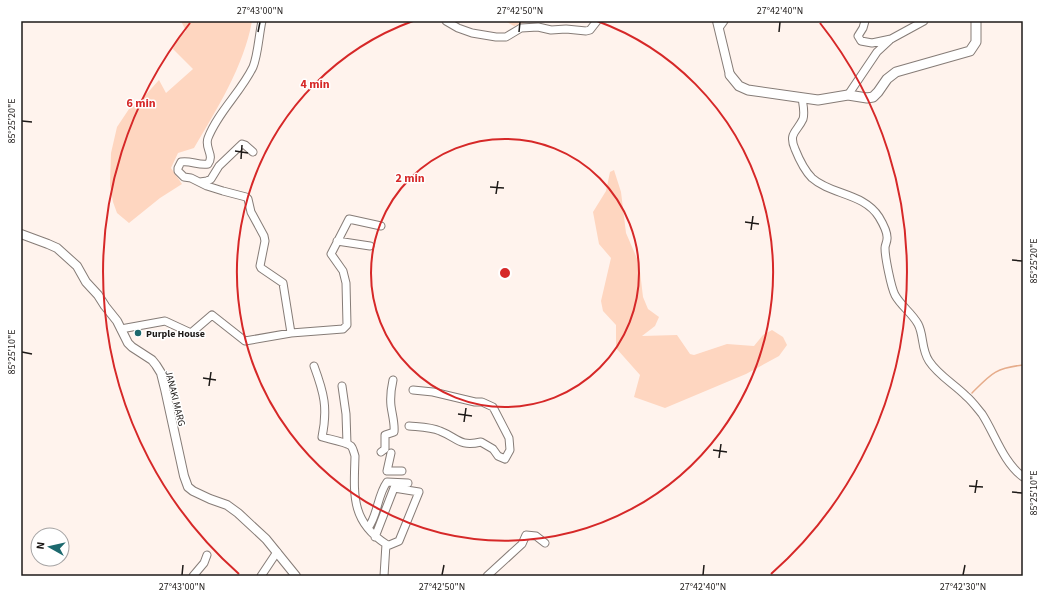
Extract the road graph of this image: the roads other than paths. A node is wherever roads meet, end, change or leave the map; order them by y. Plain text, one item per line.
1 (262, 21) edge
2 (446, 21) edge
3 (597, 21) edge
4 (865, 21) edge
5 (924, 21) edge
6 (976, 21) edge
7 (720, 23) edge
8 (891, 39) junction
9 (730, 75) joint
10 (848, 95) junction
11 (802, 98) junction
12 (254, 152) dead end
13 (200, 182) junction
14 (381, 226) dead end
15 (21, 234) edge
16 (337, 241) junction
17 (370, 246) dead end
18 (121, 329) junction
19 (291, 333) junction
20 (314, 366) dead end
21 (393, 380) dead end
22 (342, 386) dead end
23 (413, 390) dead end
24 (409, 426) dead end
25 (347, 444) junction
26 (381, 452) dead end
27 (391, 453) dead end
28 (402, 471) dead end
29 (1023, 477) edge
30 (408, 483) dead end
31 (368, 528) junction
32 (375, 537) junction
33 (545, 543) dead end
34 (386, 546) junction
35 (277, 552) junction
36 (207, 556) dead end
37 (194, 576) edge
38 (261, 576) edge
39 (296, 576) edge
40 (384, 576) edge
41 (487, 576) edge

1 - 13 street
2 - 3 street
4 - 8 street
5 - 8 street
6 - 10 main road
7 - 9 street
8 - 10 street
9 - 11 main road
10 - 11 main road
11 - 29 street
12 - 13 street
13 - 19 street
14 - 16 street
15 - 18 street, JANAKI MARG
16 - 17 street
16 - 19 street
18 - 19 street
18 - 35 street, JANAKI MARG
20 - 25 street
21 - 26 street
22 - 25 street
23 - 24 street
25 - 31 street
27 - 28 street
30 - 31 street
31 - 32 street
32 - 34 street
32 - 34 street
33 - 41 street
34 - 40 street
35 - 38 street
35 - 39 street, JANAKI MARG
36 - 37 street

